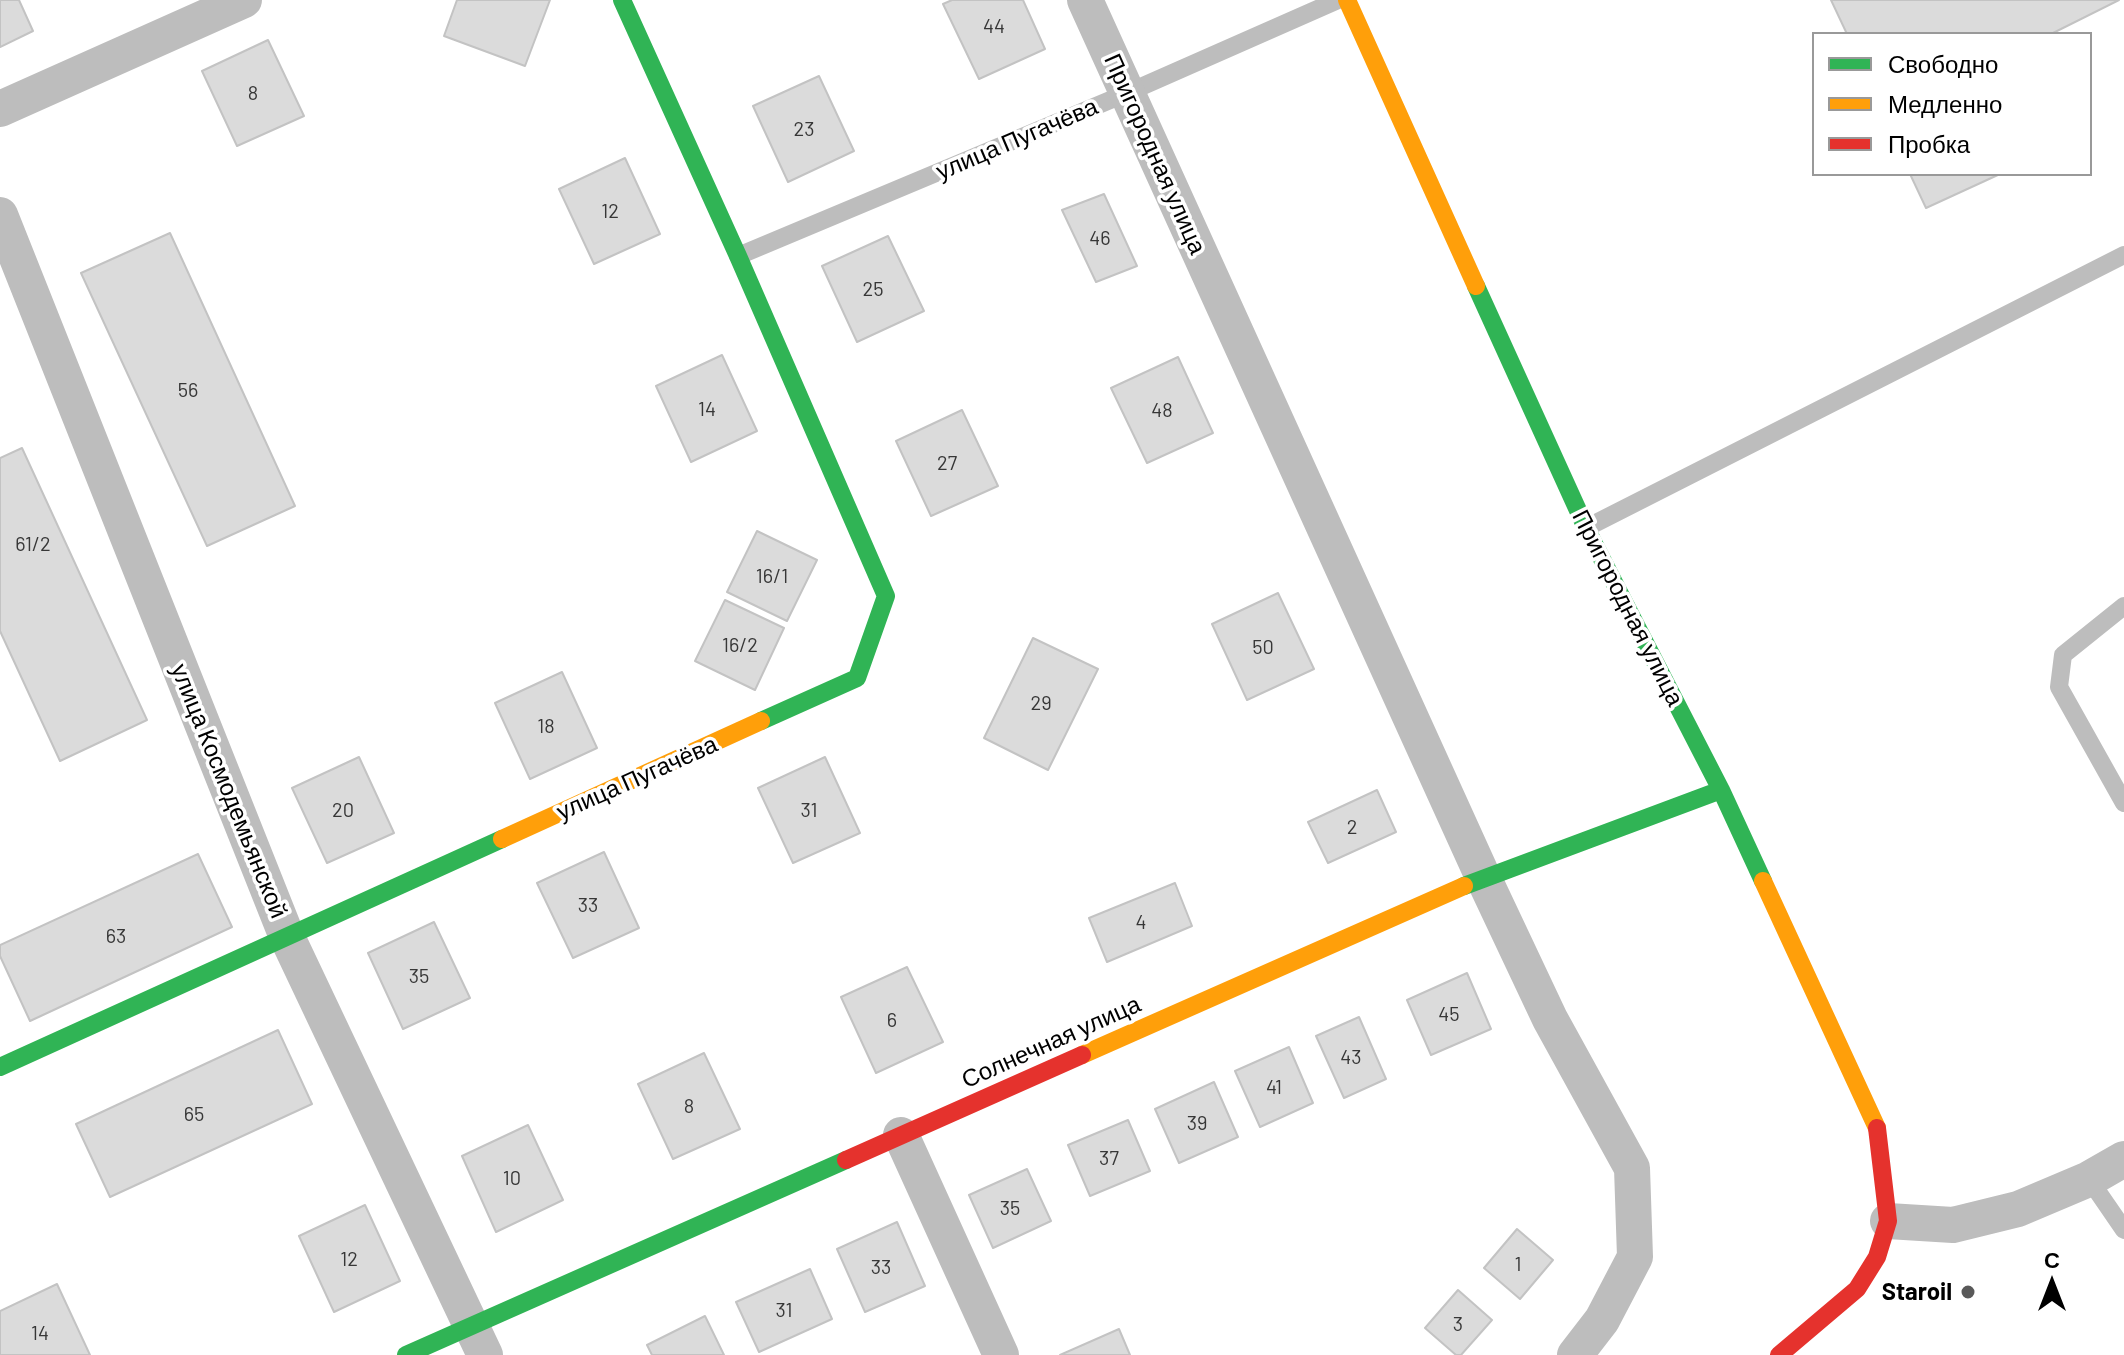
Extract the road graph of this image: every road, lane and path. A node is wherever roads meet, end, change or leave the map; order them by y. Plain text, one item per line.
1 (244, 0) edge
2 (622, 0) edge
3 (1085, 0) edge
4 (1338, 0) edge
5 (1347, 0) edge
6 (1127, 93) junction
7 (0, 109) edge
8 (0, 215) edge
9 (2124, 255) edge
10 (738, 256) junction
11 (1586, 528) junction
12 (2124, 606) edge
13 (1721, 790) junction
14 (2124, 803) edge
15 (1483, 877) junction
16 (287, 937) junction
17 (0, 1067) edge
18 (901, 1135) junction
19 (2124, 1159) edge
20 (2089, 1179) junction
21 (1888, 1221) junction
22 (2124, 1230) edge
23 (478, 1340) edge
24 (406, 1355) edge
25 (1001, 1355) edge
26 (1575, 1355) edge
27 (1779, 1355) edge

1 - 7 street
2 - 10 street, улица Пугачёва
3 - 6 street, Пригородная улица
4 - 6 lane, улица Пугачёва
5 - 11 street, Пригородная улица
6 - 10 lane, улица Пугачёва
6 - 15 street, Пригородная улица
8 - 16 street, улица Космодемьянской
9 - 11 lane
10 - 16 street, улица Пугачёва
11 - 13 street, Пригородная улица
12 - 14 lane
13 - 15 street, Солнечная улица
13 - 21 street, Пригородная улица
15 - 18 street, Солнечная улица
15 - 26 street, Пригородная улица
16 - 17 street, улица Пугачёва
16 - 23 street, улица Космодемьянской
18 - 23 street, Солнечная улица
18 - 25 street
19 - 20 street
20 - 21 street
20 - 22 lane
21 - 27 street
23 - 24 street, Солнечная улица

